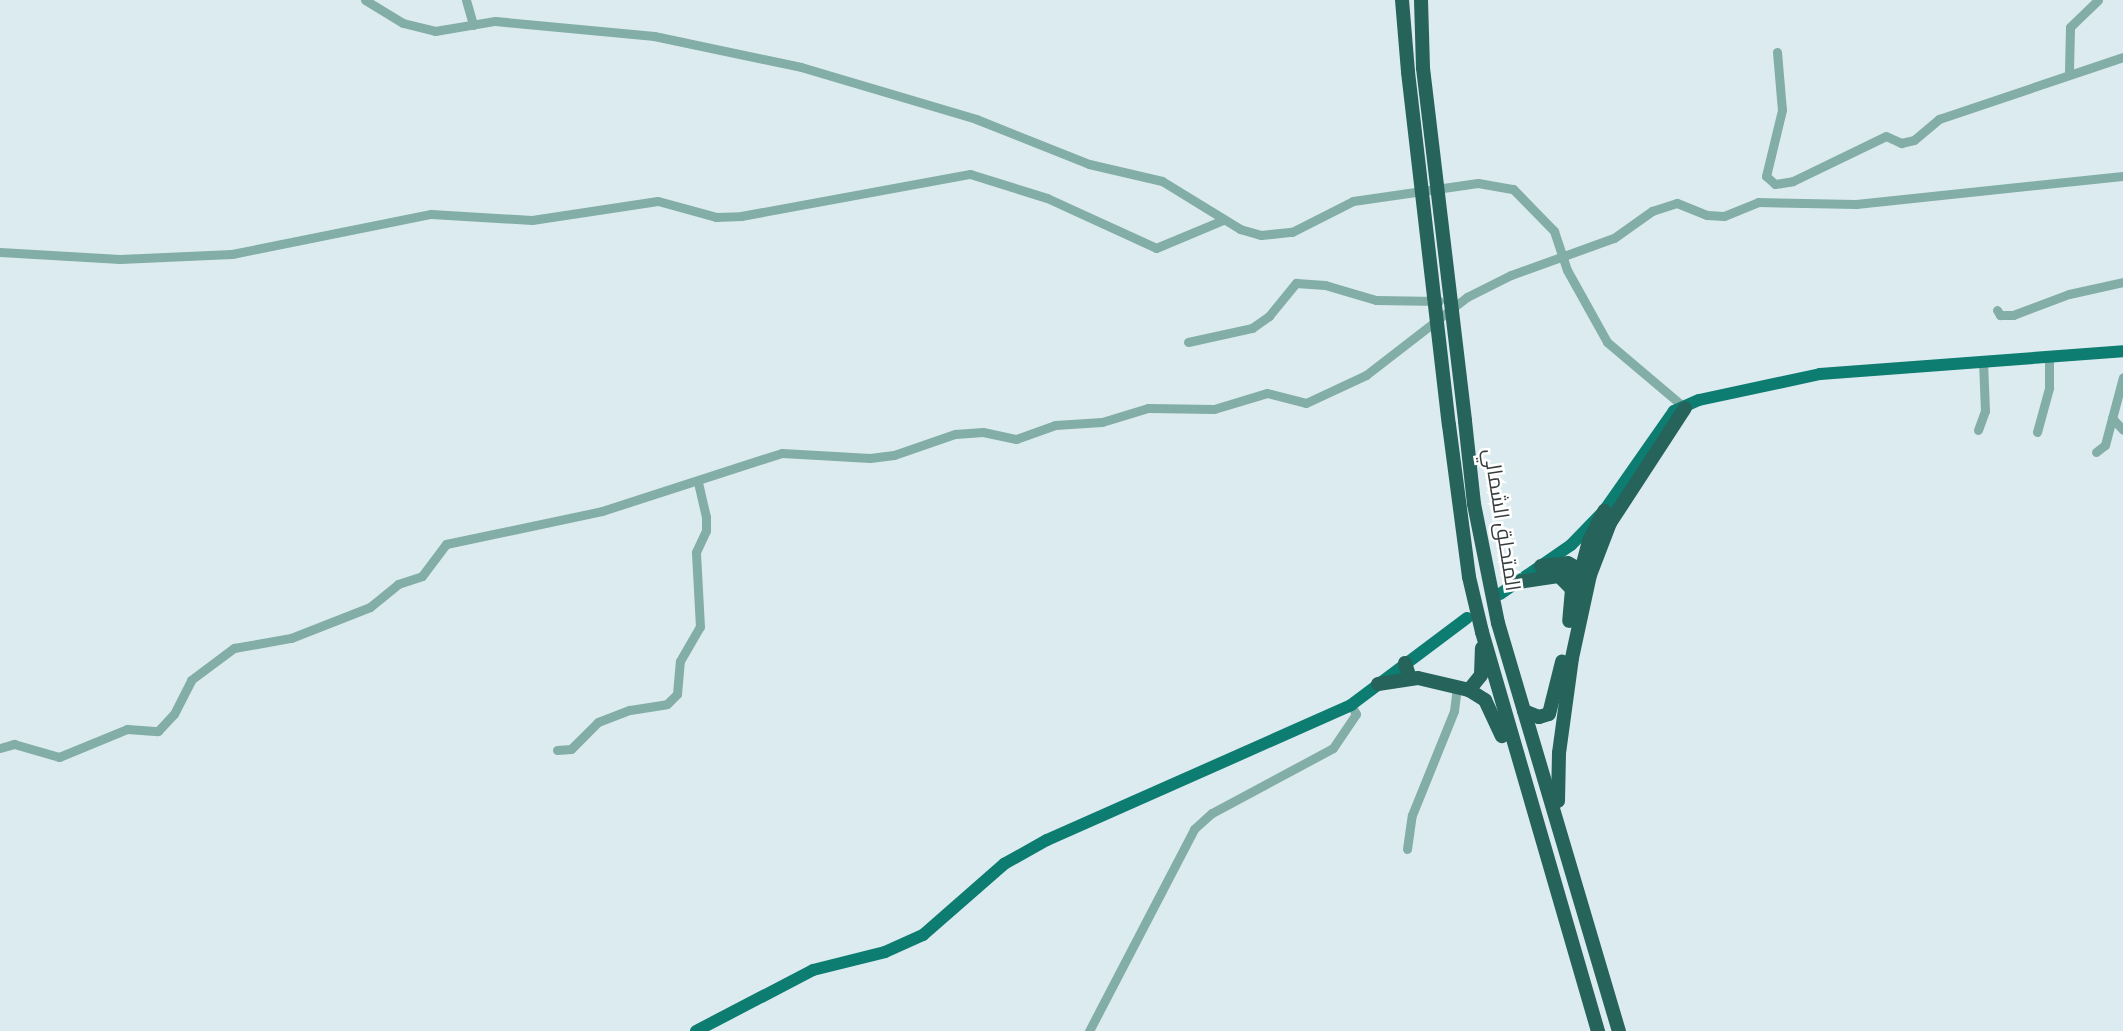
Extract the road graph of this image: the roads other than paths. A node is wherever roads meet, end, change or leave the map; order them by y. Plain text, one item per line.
1 (365, 0) edge
2 (466, 0) edge
3 (1402, 0) edge
4 (1421, 0) edge
5 (2098, 0) edge
6 (473, 25) junction
7 (1777, 52) dead end
8 (2123, 57) edge
9 (2070, 72) junction
10 (2123, 176) edge
11 (1223, 219) junction
12 (0, 252) edge
13 (1562, 257) junction
14 (2123, 282) edge
15 (1462, 301) junction
16 (1997, 310) dead end
17 (1188, 342) dead end
18 (2123, 351) edge
19 (2049, 356) junction
20 (1983, 362) junction
21 (2123, 377) edge
22 (1685, 408) junction
23 (2112, 418) junction
24 (1978, 430) dead end
25 (2123, 430) edge
26 (2037, 432) dead end
27 (2096, 452) dead end
28 (698, 482) junction
29 (1604, 511) junction
30 (1541, 566) junction
31 (1588, 570) junction
32 (1559, 576) junction
33 (1519, 582) junction
34 (1500, 594) dead end
35 (1573, 601) junction
36 (1467, 618) dead end
37 (1483, 636) junction
38 (1405, 663) junction
39 (1410, 678) junction
40 (1378, 684) junction
41 (1463, 689) junction
42 (1351, 705) junction
43 (1524, 711) junction
44 (0, 748) edge
45 (557, 750) dead end
46 (1527, 796) junction
47 (1560, 823) junction
48 (1407, 849) dead end
49 (696, 1031) edge
50 (1089, 1031) edge
51 (1598, 1031) edge
52 (1619, 1031) edge

1 - 6 street
2 - 6 street
3 - 37 highway, المتحلق الشمالي, bridge
4 - 43 highway, المتحلق الشمالي, bridge
5 - 9 street
6 - 11 street
7 - 9 street
8 - 9 street
10 - 13 street
11 - 12 street
11 - 13 street
13 - 15 street
13 - 22 street
14 - 16 street
15 - 17 street
15 - 28 street
18 - 19 main road
19 - 20 main road
19 - 26 street
20 - 22 main road
20 - 24 street
21 - 23 street
22 - 29 main road
22 - 31 highway
23 - 25 street
23 - 27 street
28 - 44 street
28 - 45 street
29 - 30 main road
29 - 31 highway
30 - 31 highway
30 - 33 main road
31 - 32 highway
31 - 35 highway
31 - 47 highway
32 - 33 highway
32 - 35 highway
33 - 34 main road
35 - 43 highway
36 - 38 main road
37 - 41 highway
37 - 46 highway, المتحلق الشمالي
38 - 39 highway
38 - 40 main road
39 - 40 highway
39 - 41 highway
40 - 42 main road
41 - 46 highway
41 - 48 street
42 - 49 main road
42 - 50 street
43 - 47 highway, المتحلق الشمالي
46 - 51 highway, المتحلق الشمالي
47 - 52 highway, المتحلق الشمالي

